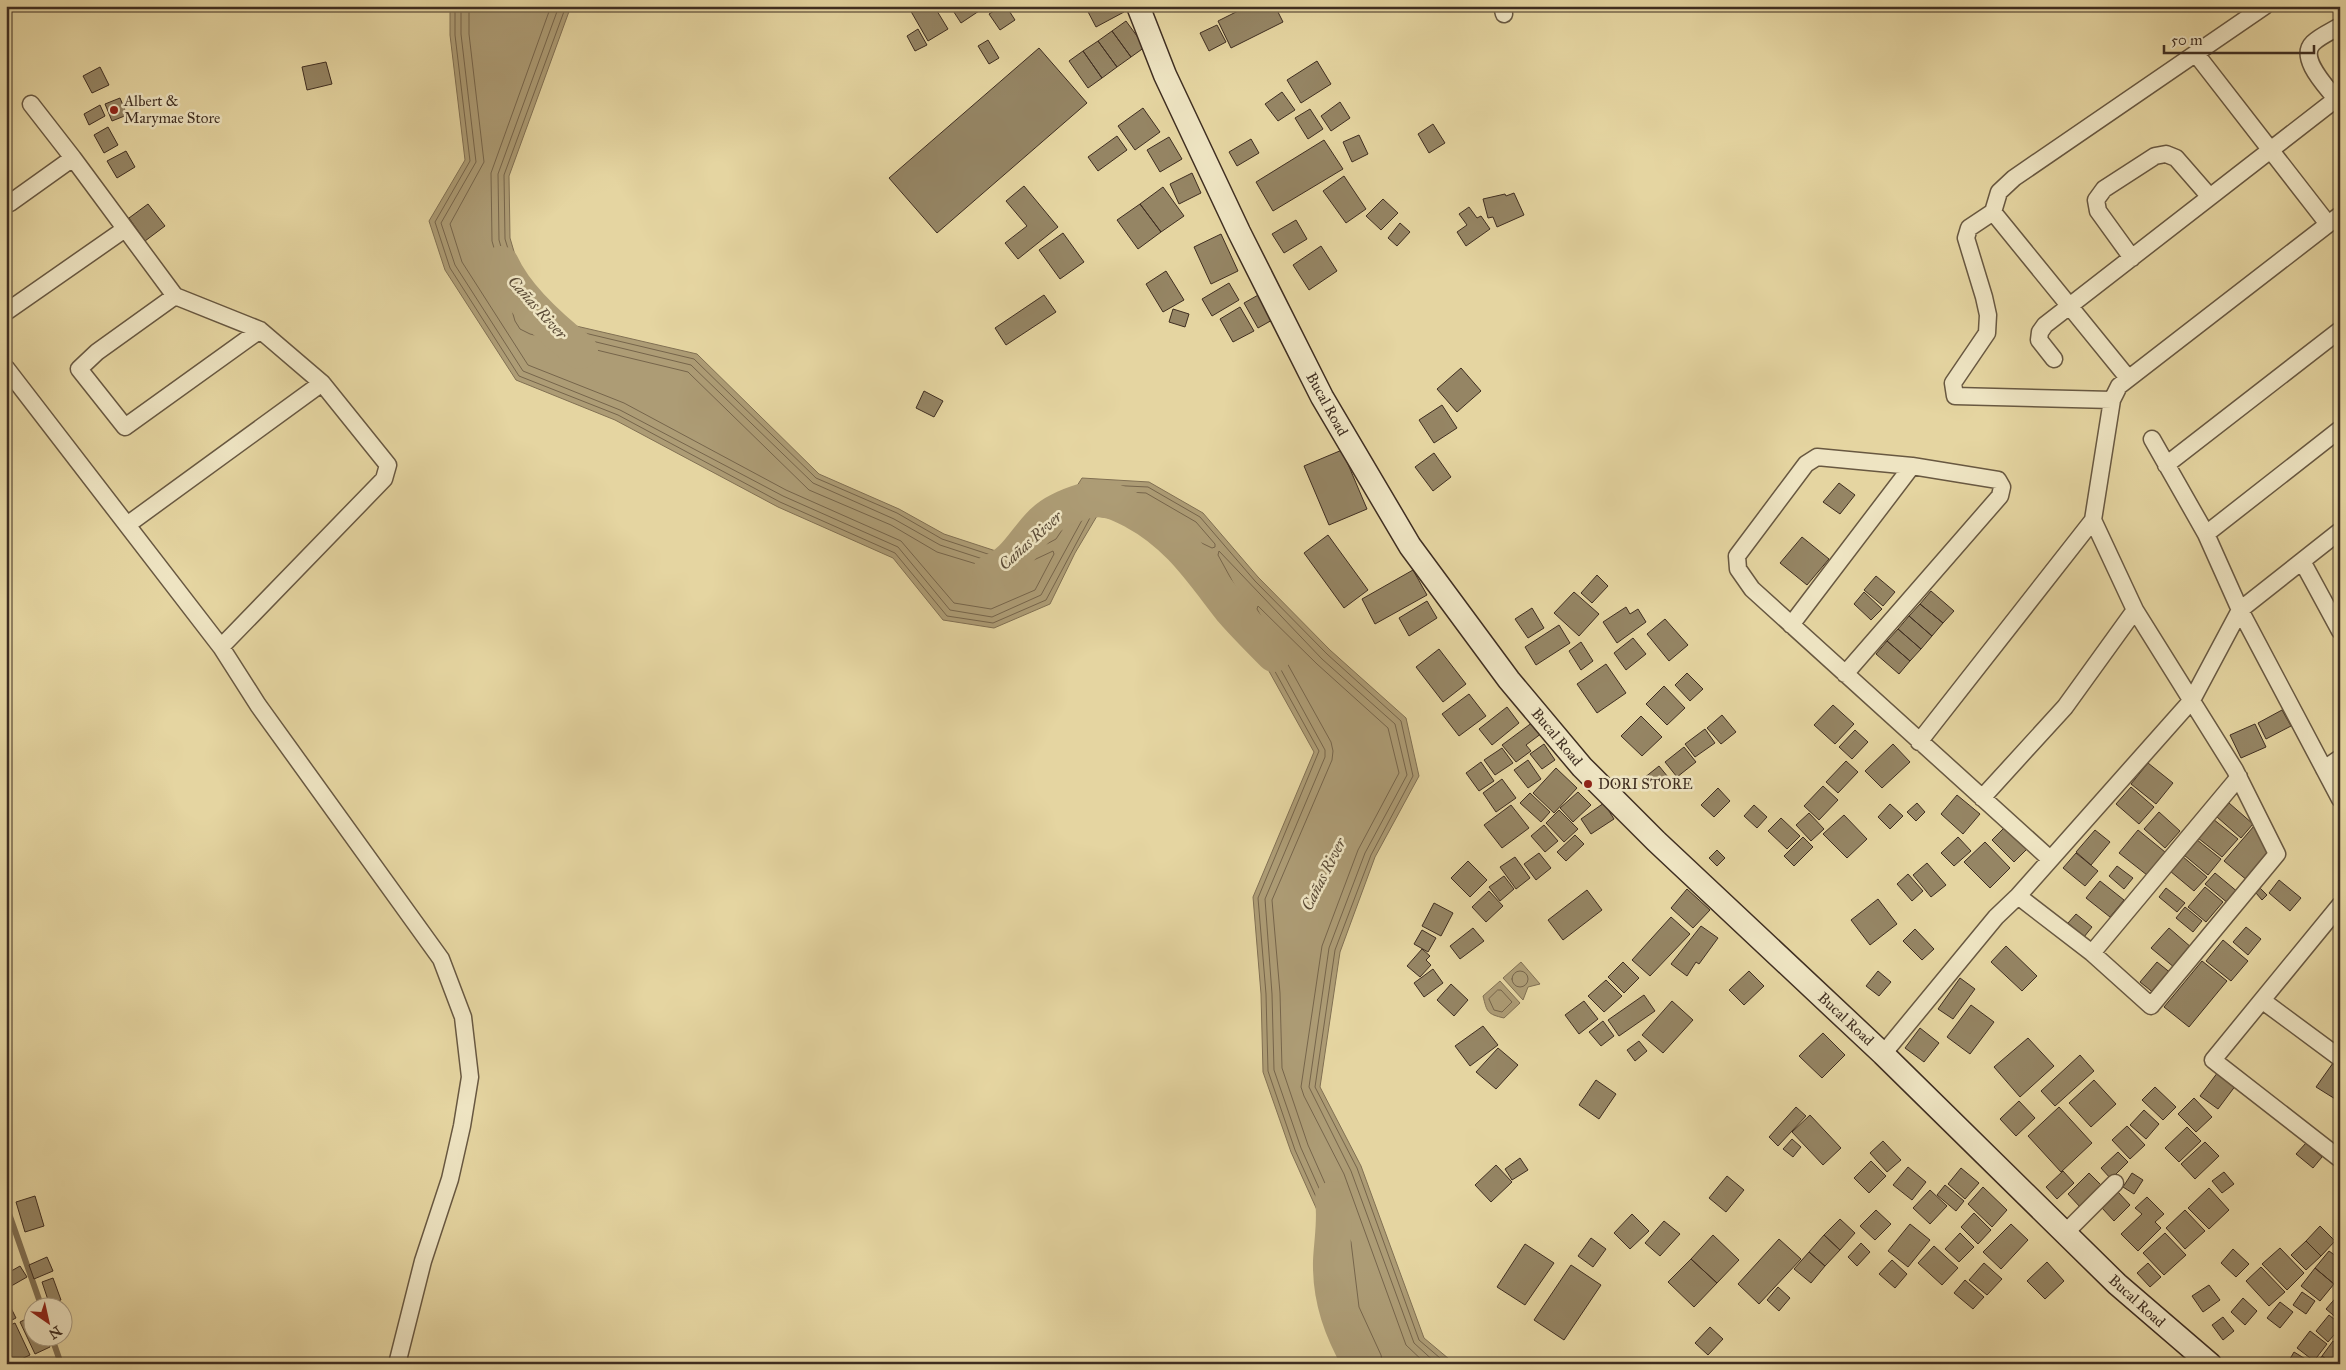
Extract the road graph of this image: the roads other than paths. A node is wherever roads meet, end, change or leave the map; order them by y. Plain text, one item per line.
1 (1138, 6) edge
2 (2265, 6) edge
3 (2340, 26) edge
4 (2196, 54) junction
5 (2338, 98) edge
6 (31, 104) dead end
7 (2270, 150) junction
8 (73, 158) junction
9 (2210, 197) junction
10 (7, 203) edge
11 (1993, 212) junction
12 (2334, 220) edge
13 (125, 229) junction
14 (2132, 258) junction
15 (175, 296) junction
16 (2070, 306) junction
17 (6, 312) edge
18 (260, 330) junction
19 (2340, 330) edge
20 (2054, 359) dead end
21 (6, 368) edge
22 (2128, 378) junction
23 (322, 383) junction
24 (2112, 400) junction
25 (2340, 429) edge
26 (2152, 439) dead end
27 (2166, 465) junction
28 (1912, 466) junction
29 (2093, 520) junction
30 (127, 525) junction
31 (2340, 531) edge
32 (2206, 534) junction
33 (2302, 561) junction
34 (2135, 610) junction
35 (2240, 610) junction
36 (1791, 625) junction
37 (2340, 631) edge
38 (221, 647) junction
39 (1845, 674) junction
40 (2192, 700) junction
41 (1919, 742) junction
42 (2340, 758) edge
43 (2324, 769) junction
44 (2239, 777) junction
45 (1982, 798) junction
46 (2340, 799) edge
47 (2050, 859) junction
48 (2018, 896) junction
49 (2340, 906) edge
50 (2092, 953) junction
51 (2264, 1001) junction
52 (1884, 1054) junction
53 (2340, 1058) edge
54 (2340, 1159) edge
55 (2115, 1183) dead end
56 (2066, 1232) junction
57 (397, 1364) edge
58 (2210, 1364) edge

1 - 52 street, Bucal Road
2 - 4 street
3 - 5 street
4 - 7 street
4 - 11 street
5 - 7 street
6 - 8 street
7 - 9 street
7 - 12 street
8 - 10 street
8 - 13 street
9 - 14 street
9 - 14 street
11 - 16 street
11 - 24 street
12 - 22 street
13 - 15 street
13 - 17 street
14 - 16 street
15 - 18 street
15 - 18 street
16 - 20 street
16 - 22 street
18 - 23 street
19 - 27 street
21 - 30 street
22 - 24 street
23 - 30 street
23 - 38 street
24 - 29 street
25 - 32 street
26 - 27 street
27 - 32 street
28 - 36 street
28 - 36 street
28 - 39 street
29 - 34 street
29 - 41 street
30 - 38 street
31 - 33 street
32 - 35 street
33 - 35 street
33 - 37 street
34 - 40 street
34 - 45 street
35 - 40 street
35 - 43 street
36 - 39 street
38 - 57 street
39 - 41 street
40 - 44 street
40 - 47 street
41 - 45 street
42 - 43 street
43 - 46 street
44 - 50 street
44 - 50 street
45 - 47 street
47 - 48 street
48 - 50 street
48 - 52 street
49 - 51 street
51 - 53 street
51 - 54 street
52 - 56 street, Bucal Road
55 - 56 street
56 - 58 street, Bucal Road

